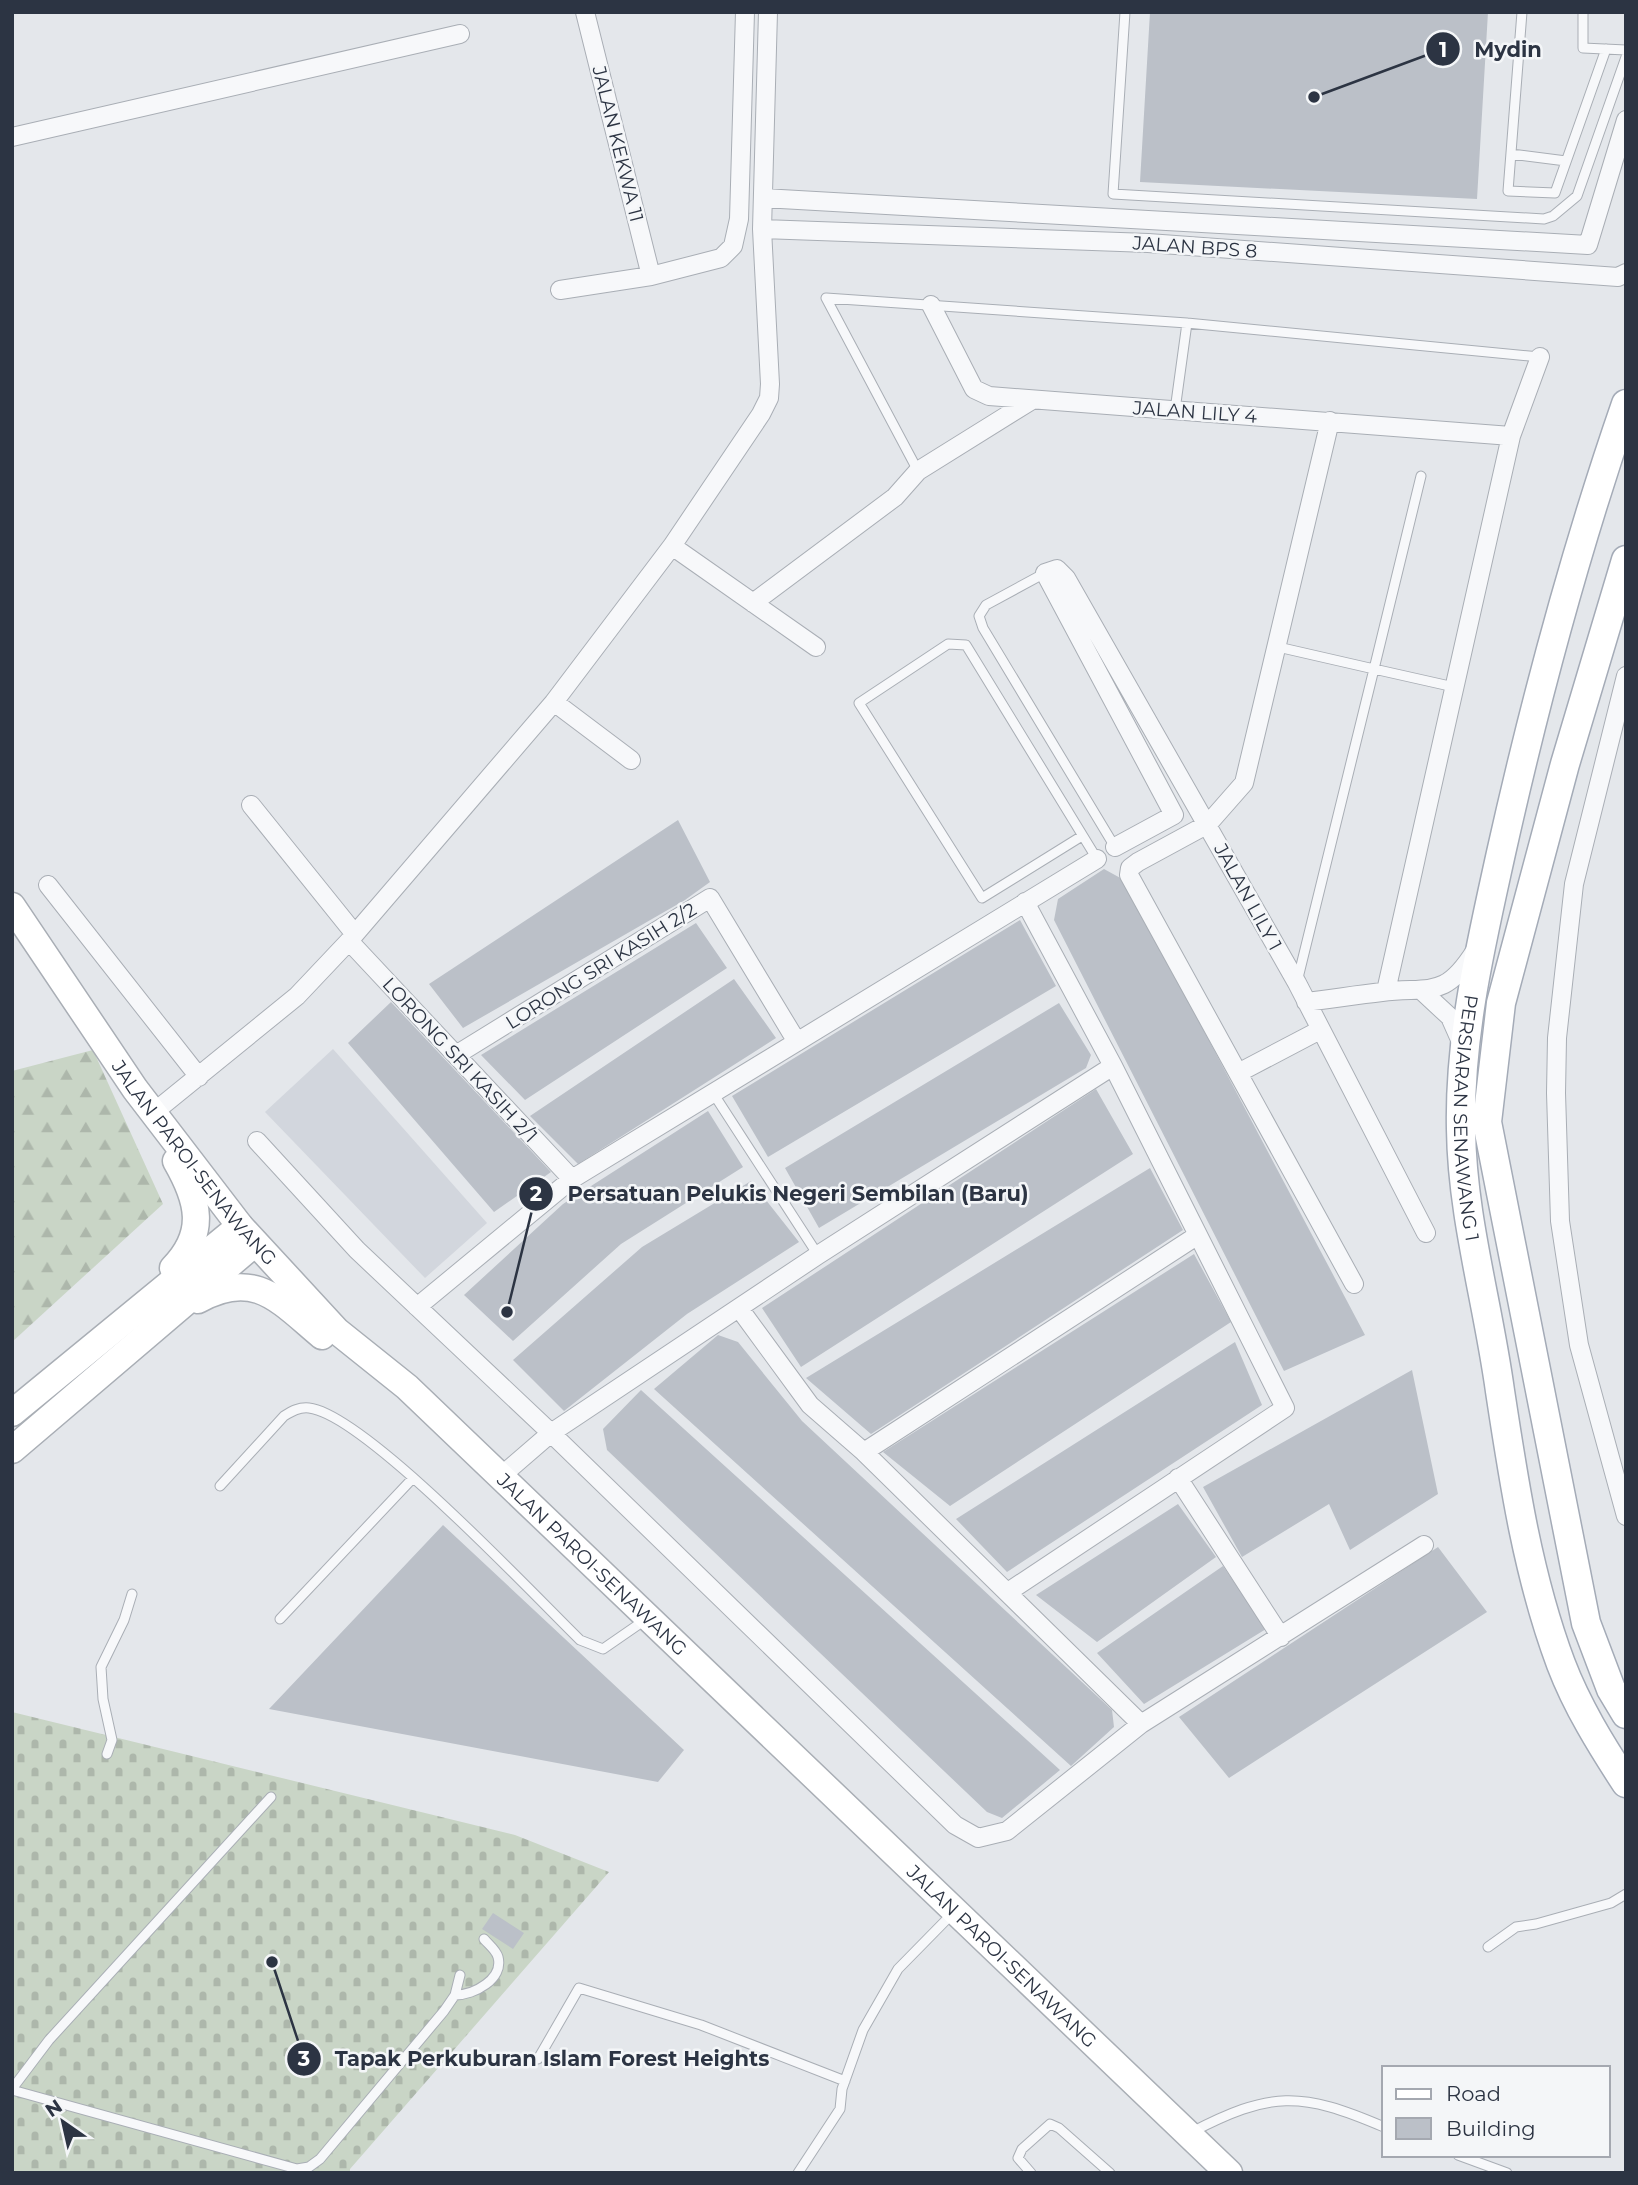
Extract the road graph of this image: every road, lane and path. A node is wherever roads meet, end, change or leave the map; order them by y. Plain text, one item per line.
1 (585, 12) edge
2 (746, 12) edge
3 (768, 12) edge
4 (1125, 12) edge
5 (1522, 12) edge
6 (1583, 12) edge
7 (460, 34) dead end
8 (1606, 49) junction
9 (1626, 50) edge
10 (1626, 57) edge
11 (1626, 120) edge
12 (12, 138) edge
13 (1511, 153) junction
14 (1566, 161) junction
15 (763, 198) junction
16 (762, 229) junction
17 (1626, 273) edge
18 (651, 276) junction
19 (560, 290) dead end
20 (931, 305) junction
21 (1187, 323) junction
22 (1540, 358) joint
23 (1032, 400) junction
24 (1626, 404) edge
25 (1175, 411) junction
26 (1330, 421) junction
27 (1511, 436) junction
28 (1619, 449) edge
29 (918, 471) junction
30 (1421, 476) dead end
31 (672, 546) junction
32 (1626, 561) edge
33 (1051, 571) junction
34 (753, 603) junction
35 (816, 647) dead end
36 (1278, 647) junction
37 (1374, 669) junction
38 (1626, 676) edge
39 (1454, 687) junction
40 (554, 702) junction
41 (631, 760) dead end
42 (251, 805) dead end
43 (1208, 824) junction
44 (1082, 836) junction
45 (1115, 847) joint
46 (1097, 859) joint
47 (48, 884) dead end
48 (1024, 902) junction
49 (12, 906) edge
50 (1484, 936) junction
51 (351, 937) junction
52 (1297, 983) junction
53 (1386, 991) junction
54 (1423, 992) junction
55 (1306, 1002) junction
56 (1320, 1030) junction
57 (797, 1042) junction
58 (1463, 1047) junction
59 (456, 1055) junction
60 (1113, 1066) junction
61 (1240, 1072) junction
62 (199, 1076) junction
63 (135, 1089) junction
64 (713, 1093) junction
65 (153, 1113) junction
66 (257, 1141) dead end
67 (572, 1179) junction
68 (1426, 1233) dead end
69 (248, 1234) junction
70 (1198, 1235) junction
71 (818, 1255) junction
72 (1354, 1284) dead end
73 (417, 1307) junction
74 (739, 1308) junction
75 (168, 1317) junction
76 (107, 1334) junction
77 (407, 1387) junction
78 (12, 1413) edge
79 (551, 1433) junction
80 (12, 1450) edge
81 (864, 1451) junction
82 (500, 1477) junction
83 (413, 1478) junction
84 (1178, 1478) junction
85 (220, 1486) dead end
86 (1626, 1516) edge
87 (1424, 1545) dead end
88 (1008, 1592) junction
89 (132, 1594) dead end
90 (649, 1616) junction
91 (280, 1619) dead end
92 (1281, 1637) junction
93 (1626, 1714) edge
94 (1141, 1724) junction
95 (107, 1754) dead end
96 (1626, 1783) edge
97 (271, 1797) dead end
98 (1626, 1894) edge
99 (956, 1909) junction
100 (484, 1939) dead end
101 (1488, 1947) dead end
102 (460, 1975) dead end
103 (456, 1995) junction
104 (538, 2059) dead end
105 (845, 2081) junction
106 (12, 2090) edge
107 (1382, 2126) edge
108 (1188, 2134) junction
109 (1463, 2157) edge
110 (311, 2170) edge
111 (798, 2173) edge
112 (1031, 2173) edge
113 (1110, 2173) edge
114 (1229, 2173) edge
115 (1507, 2173) edge

1 - 18 street, JALAN KEKWA 11
2 - 18 street
3 - 15 street
4 - 10 lane
5 - 13 lane
6 - 8 lane
7 - 12 street
8 - 9 lane
8 - 14 lane
11 - 15 street
13 - 14 lane
13 - 14 lane
15 - 16 street
16 - 17 street, JALAN BPS 8
16 - 31 street
18 - 19 street
20 - 21 lane
20 - 23 street, JALAN LILY 4
20 - 29 lane
21 - 22 lane
21 - 25 lane
22 - 27 street
23 - 25 street, JALAN LILY 4
23 - 29 street
24 - 28 main road, PERSIARAN SENAWANG 1
25 - 26 street, JALAN LILY 4
26 - 27 street, JALAN LILY 4
26 - 36 street
27 - 39 street
28 - 50 main road, PERSIARAN SENAWANG 1
29 - 34 street
30 - 37 lane
31 - 34 street
31 - 40 street
32 - 93 main road, PERSIARAN SENAWANG 1
33 - 43 street, JALAN LILY 1
33 - 45 street
33 - 45 lane
34 - 35 street
36 - 37 lane
36 - 43 street
37 - 39 lane
37 - 52 lane
38 - 86 street
39 - 53 street
40 - 41 street
40 - 51 street
42 - 51 street, LORONG SRI KASIH 2/1
43 - 52 street, JALAN LILY 1
43 - 61 street
44 - 44 lane
44 - 46 lane
46 - 48 street
47 - 62 street
48 - 57 street
48 - 60 street
49 - 63 main road, JALAN PAROI-SENAWANG
50 - 54 street
50 - 58 main road, PERSIARAN SENAWANG 1
51 - 59 street, LORONG SRI KASIH 2/1
51 - 62 street
52 - 55 street, JALAN LILY 1
53 - 54 street
53 - 55 street
54 - 58 street
55 - 56 street, JALAN LILY 1
56 - 61 street
56 - 68 street, JALAN LILY 1
57 - 59 street, LORONG SRI KASIH 2/2
57 - 64 street
58 - 96 main road, PERSIARAN SENAWANG 1
59 - 67 street, LORONG SRI KASIH 2/1
60 - 70 street
60 - 71 street
61 - 72 street
62 - 65 street
63 - 65 main road, JALAN PAROI-SENAWANG
63 - 76 main road
64 - 67 street
64 - 71 lane
65 - 69 main road, JALAN PAROI-SENAWANG
66 - 73 street
67 - 73 street
69 - 75 main road
69 - 76 main road
69 - 77 main road, JALAN PAROI-SENAWANG
70 - 81 street
70 - 84 street
71 - 74 street
73 - 79 street
74 - 79 street
74 - 81 street
75 - 77 main road
75 - 80 main road
76 - 78 main road
77 - 82 main road, JALAN PAROI-SENAWANG
79 - 82 street
79 - 94 street
81 - 88 street
82 - 90 main road, JALAN PAROI-SENAWANG
83 - 85 lane
83 - 90 lane
83 - 91 lane
84 - 88 street
84 - 92 street
87 - 92 street
88 - 94 street
89 - 95 lane
90 - 99 main road, JALAN PAROI-SENAWANG
92 - 94 street
97 - 106 lane
98 - 101 lane
99 - 105 lane
99 - 108 main road, JALAN PAROI-SENAWANG
100 - 103 lane
102 - 103 lane
103 - 110 lane
104 - 105 lane
105 - 111 lane
106 - 110 lane
107 - 108 lane
108 - 114 main road, JALAN PAROI-SENAWANG
109 - 115 lane
112 - 113 lane

